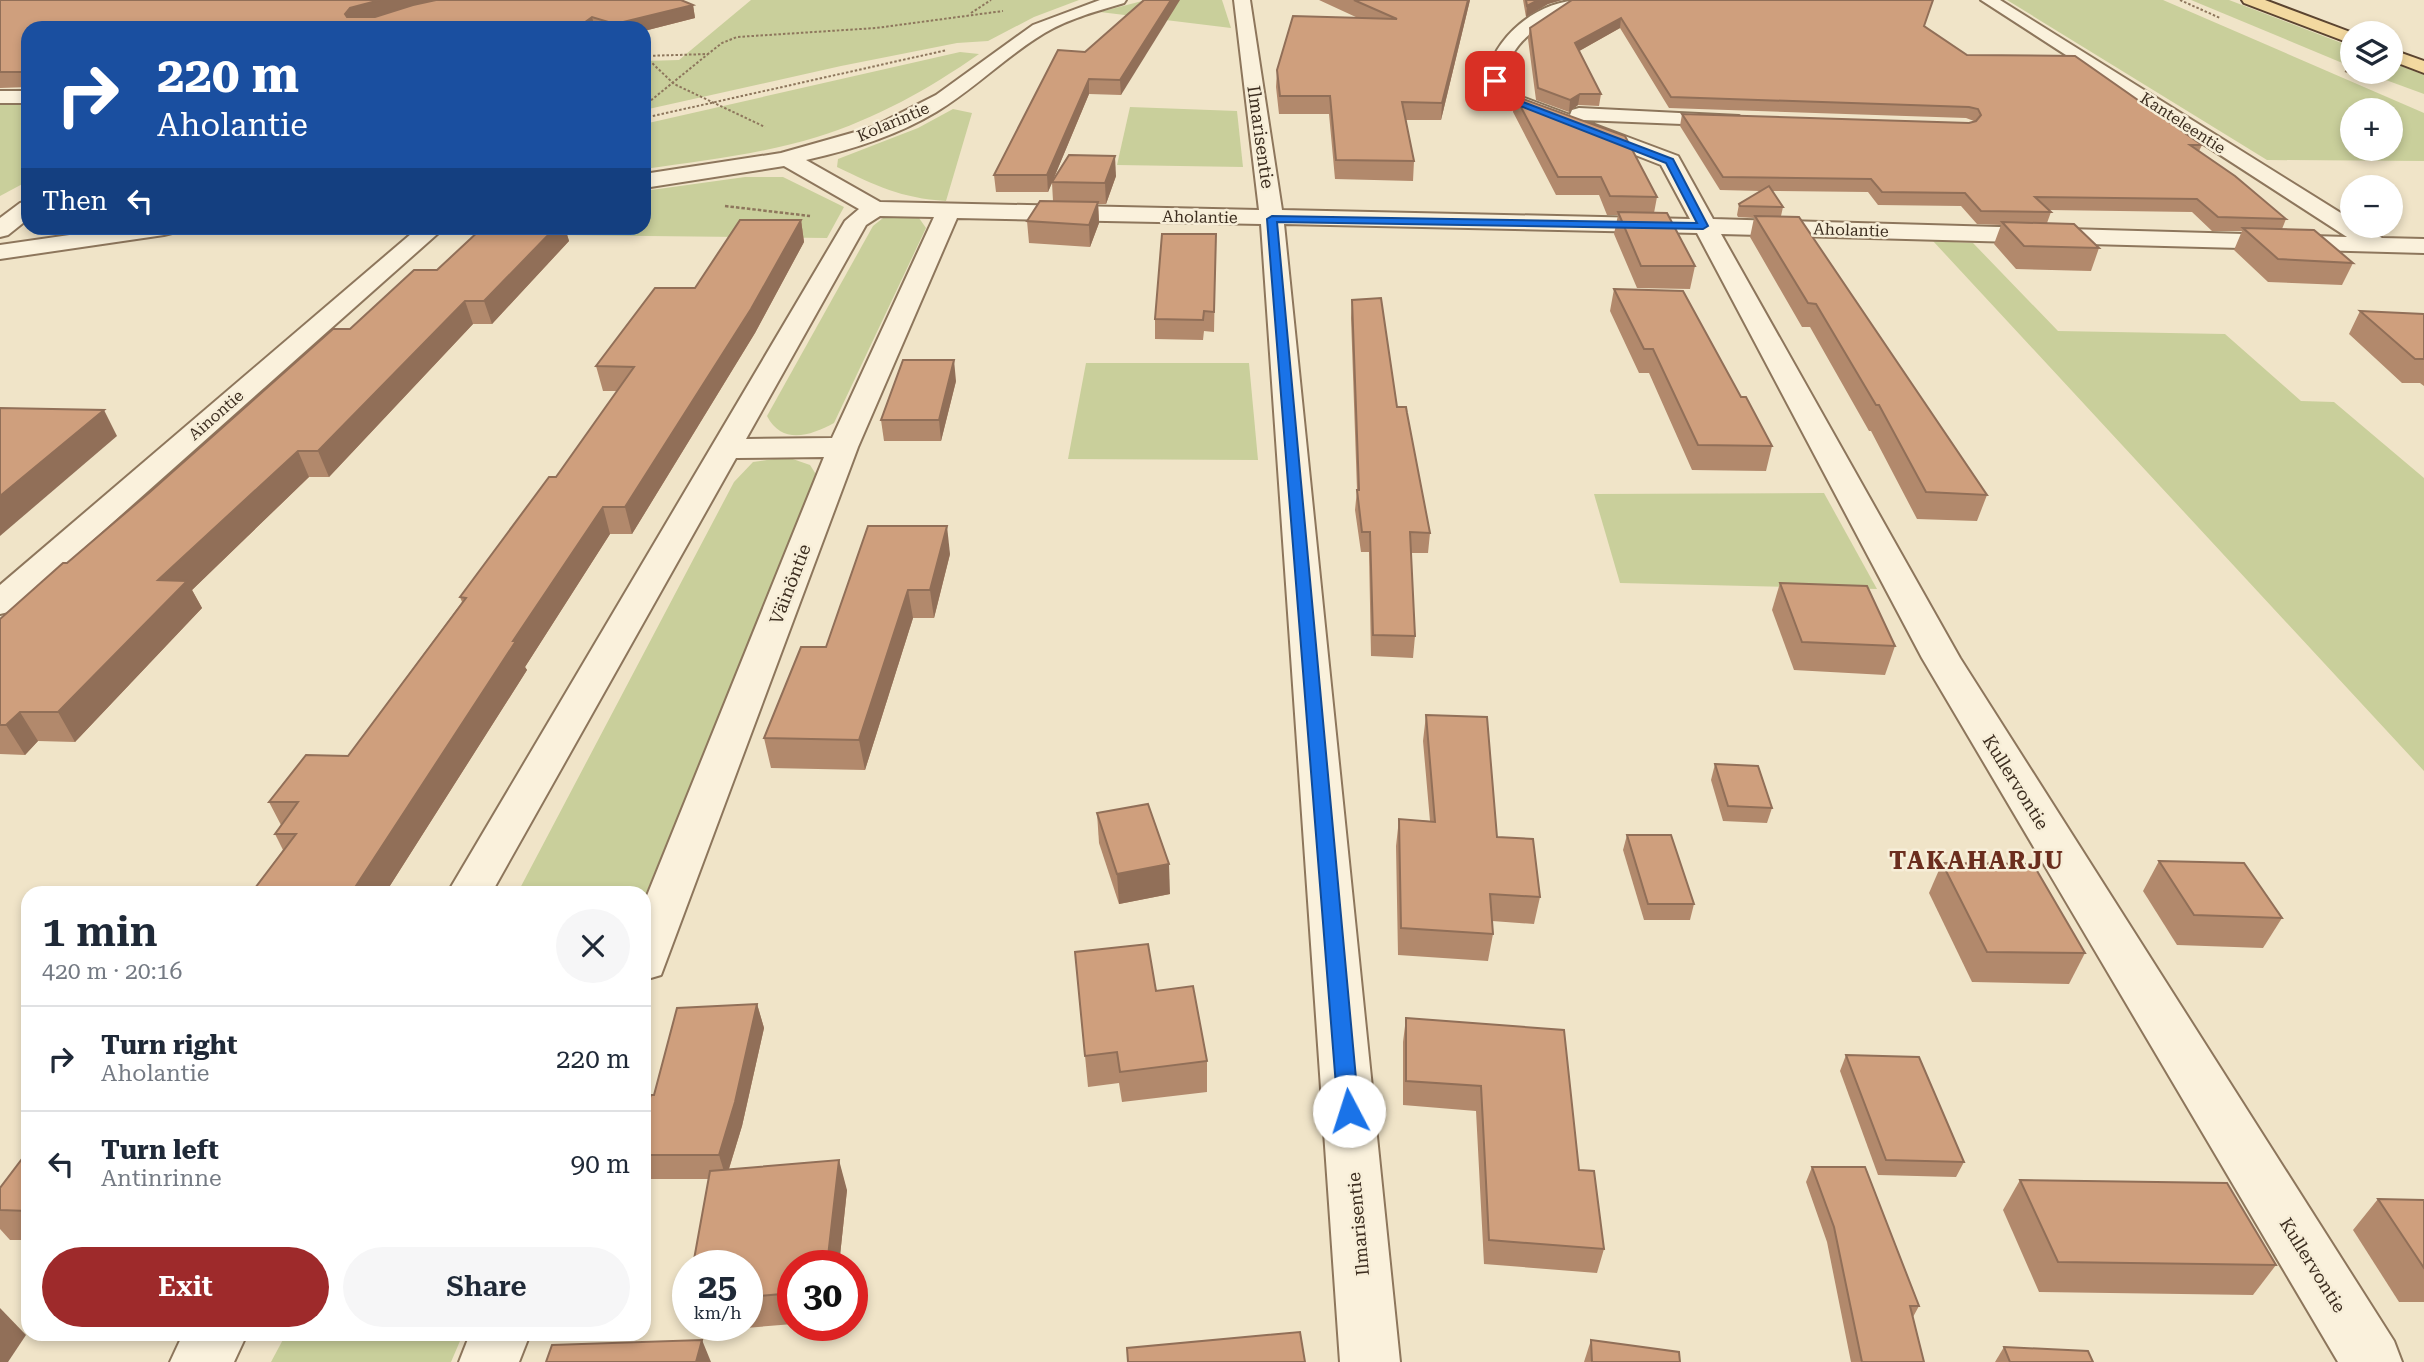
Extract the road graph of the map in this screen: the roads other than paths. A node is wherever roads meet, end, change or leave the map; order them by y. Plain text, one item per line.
1 (1118, 0) edge
2 (1242, 0) edge
3 (1574, 0) edge
4 (1989, 0) edge
5 (2250, 0) edge
6 (2340, 34) edge
7 (2403, 59) edge
8 (2424, 67) edge
9 (0, 97) edge
10 (21, 97) edge
11 (1542, 113) junction
12 (1746, 120) edge
13 (788, 159) junction
14 (651, 180) edge
15 (948, 211) junction
16 (21, 214) edge
17 (866, 215) junction
18 (1272, 219) junction
19 (1703, 226) junction
20 (0, 230) edge
21 (116, 235) edge
22 (424, 235) edge
23 (2378, 244) junction
24 (2424, 246) edge
25 (0, 252) edge
26 (2424, 271) edge
27 (844, 447) junction
28 (724, 449) junction
29 (0, 603) edge
30 (473, 886) edge
31 (651, 944) edge
32 (213, 1341) edge
33 (497, 1341) edge
34 (200, 1362) edge
35 (489, 1362) edge
36 (1370, 1362) edge
37 (2372, 1362) edge

1 - 13 street, Kolarintie
2 - 18 street, Ilmarisentie
3 - 11 street, Kullervontie
4 - 23 street, Kanteleentie
5 - 6 main road
7 - 8 main road
9 - 10 street
11 - 12 street
11 - 19 street, Kullervontie
13 - 14 street, Kolarintie
13 - 17 street, Aholantie
15 - 17 street, Aholantie
15 - 18 street, Aholantie
15 - 27 street, Väinöntie
16 - 20 street
17 - 28 street
18 - 19 street, Aholantie
18 - 36 street, Ilmarisentie
19 - 23 street, Aholantie
19 - 37 street, Kullervontie
21 - 25 street
22 - 29 street, Ainontie
23 - 24 street, Aholantie
23 - 26 street, Kanteleentie
27 - 28 street
27 - 31 street, Väinöntie
28 - 30 street
32 - 34 street
33 - 35 street

